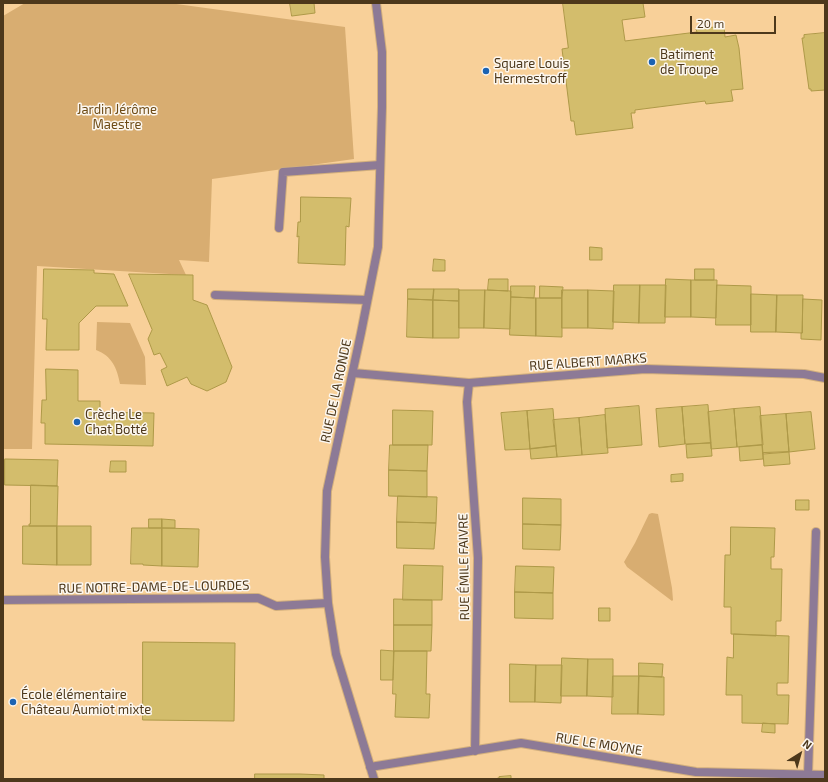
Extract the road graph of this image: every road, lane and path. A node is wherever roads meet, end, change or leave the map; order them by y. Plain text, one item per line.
1 (376, 3) edge
2 (380, 164) junction
3 (279, 228) dead end
4 (215, 296) dead end
5 (367, 300) junction
6 (353, 373) junction
7 (825, 378) edge
8 (469, 383) junction
9 (816, 532) dead end
10 (3, 600) edge
11 (328, 603) junction
12 (475, 751) junction
13 (370, 767) junction
14 (808, 775) junction
15 (825, 775) edge
16 (374, 779) edge

1 - 2 street, RUE DE LA RONDE
2 - 3 street
2 - 5 street, RUE DE LA RONDE
4 - 5 street
5 - 6 street, RUE DE LA RONDE
6 - 8 street, RUE ALBERT MARKS
6 - 11 street, RUE DE LA RONDE
7 - 8 street, RUE ALBERT MARKS
8 - 12 street, RUE ÉMILE FAIVRE
9 - 14 street
10 - 11 street, RUE NOTRE-DAME-DE-LOURDES
11 - 13 street, RUE DE LA RONDE
12 - 13 street, RUE LE MOYNE
12 - 14 street, RUE LE MOYNE
13 - 16 street, RUE DE LA RONDE
14 - 15 street, RUE LE MOYNE

